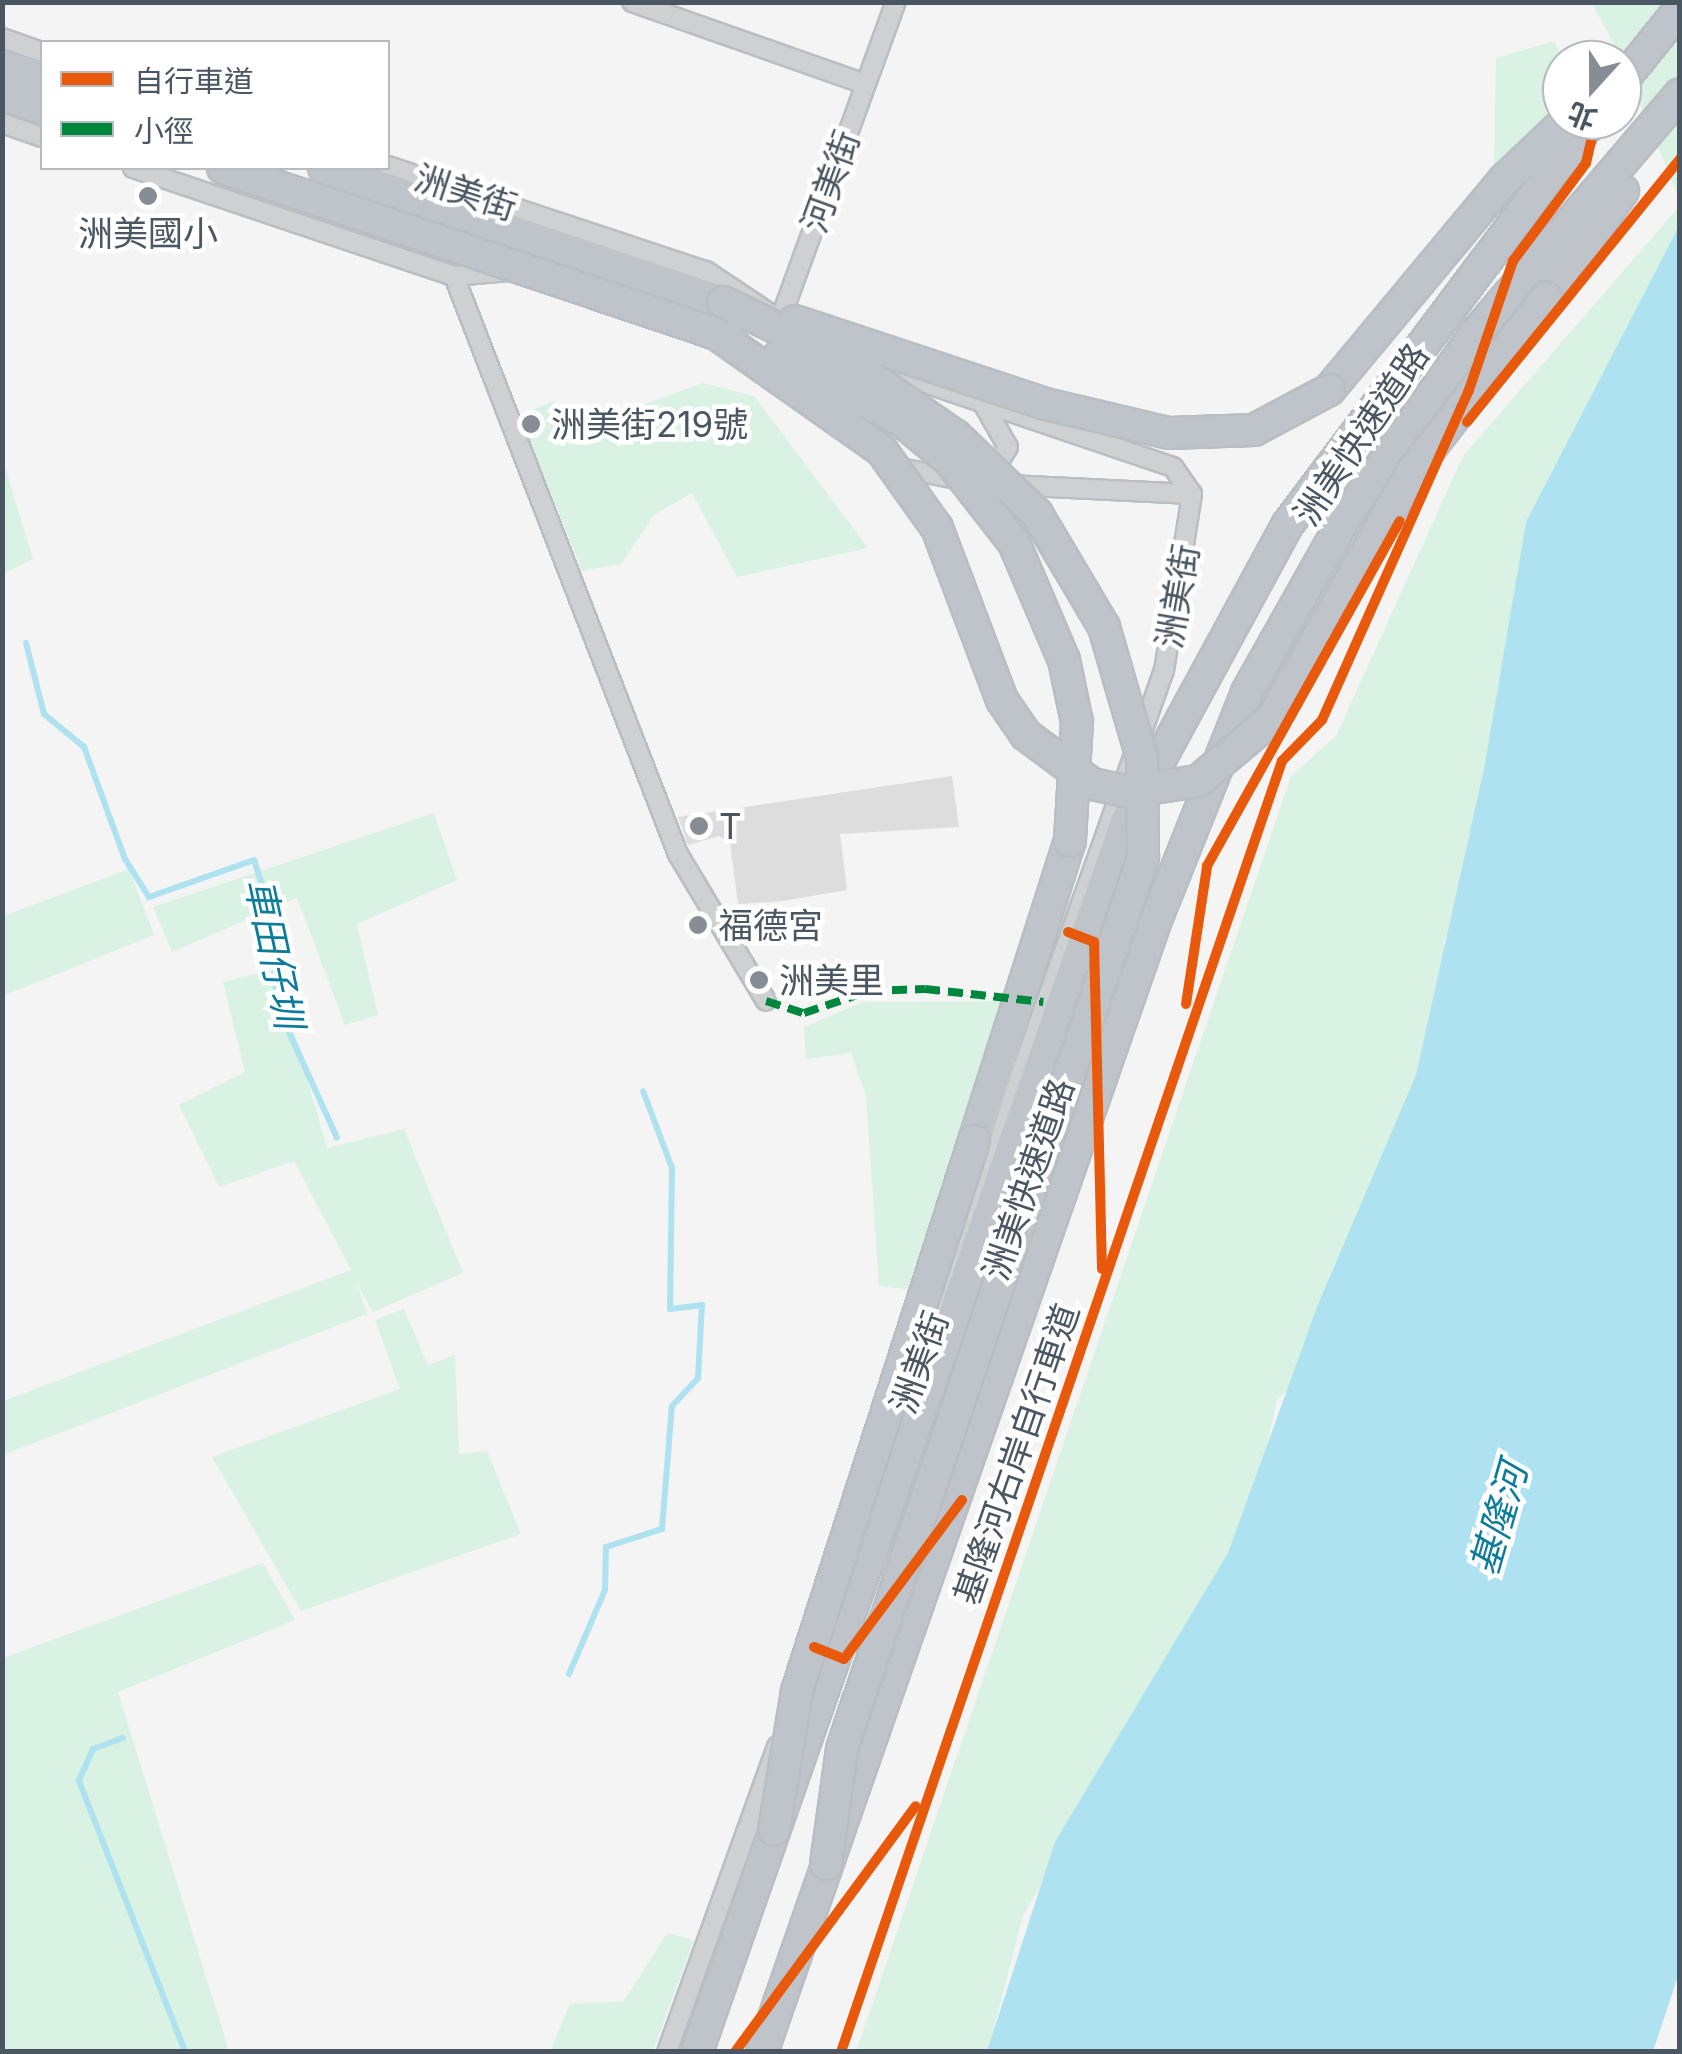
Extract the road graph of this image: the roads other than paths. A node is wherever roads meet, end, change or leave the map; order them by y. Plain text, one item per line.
1 (632, 2) edge
2 (896, 2) edge
3 (1672, 17) edge
4 (2, 38) edge
5 (1642, 47) edge
6 (40, 51) edge
7 (1642, 56) edge
8 (2, 66) edge
9 (40, 77) edge
10 (866, 84) junction
11 (2, 94) edge
12 (1680, 94) edge
13 (40, 107) edge
14 (1680, 111) edge
15 (2, 123) edge
16 (40, 136) edge
17 (1546, 140) edge
18 (1577, 140) edge
19 (390, 167) edge
20 (139, 170) edge
21 (229, 170) edge
22 (330, 170) edge
23 (454, 276) junction
24 (723, 302) junction
25 (780, 320) junction
26 (714, 333) junction
27 (765, 360) junction
28 (983, 404) junction
29 (978, 483) junction
30 (1192, 494) junction
31 (766, 1001) dead end
32 (774, 1830) junction
33 (826, 1864) junction
34 (667, 2052) edge
35 (697, 2052) edge
36 (762, 2052) edge

1 - 10 street
2 - 10 street, 河美街
3 - 5 highway
3 - 7 highway
4 - 6 street
8 - 9 highway
10 - 25 street, 河美街
11 - 13 highway
12 - 33 highway, 洲美快速道路, bridge
14 - 26 highway, bridge
15 - 16 street
17 - 24 highway, bridge
18 - 32 highway, 洲美快速道路, bridge
19 - 25 street, 洲美街
20 - 23 street, 洲美街
21 - 26 highway, bridge
22 - 24 highway
23 - 27 street, 洲美街
23 - 31 street
24 - 33 highway, bridge
25 - 27 street, 河美街
25 - 28 street, 洲美街
26 - 32 highway, bridge
27 - 29 street, 洲美街
28 - 29 street
28 - 30 street, 洲美街
29 - 30 street, 洲美街
30 - 34 street, 洲美街
32 - 35 highway, 洲美快速道路
33 - 36 highway, 洲美快速道路

